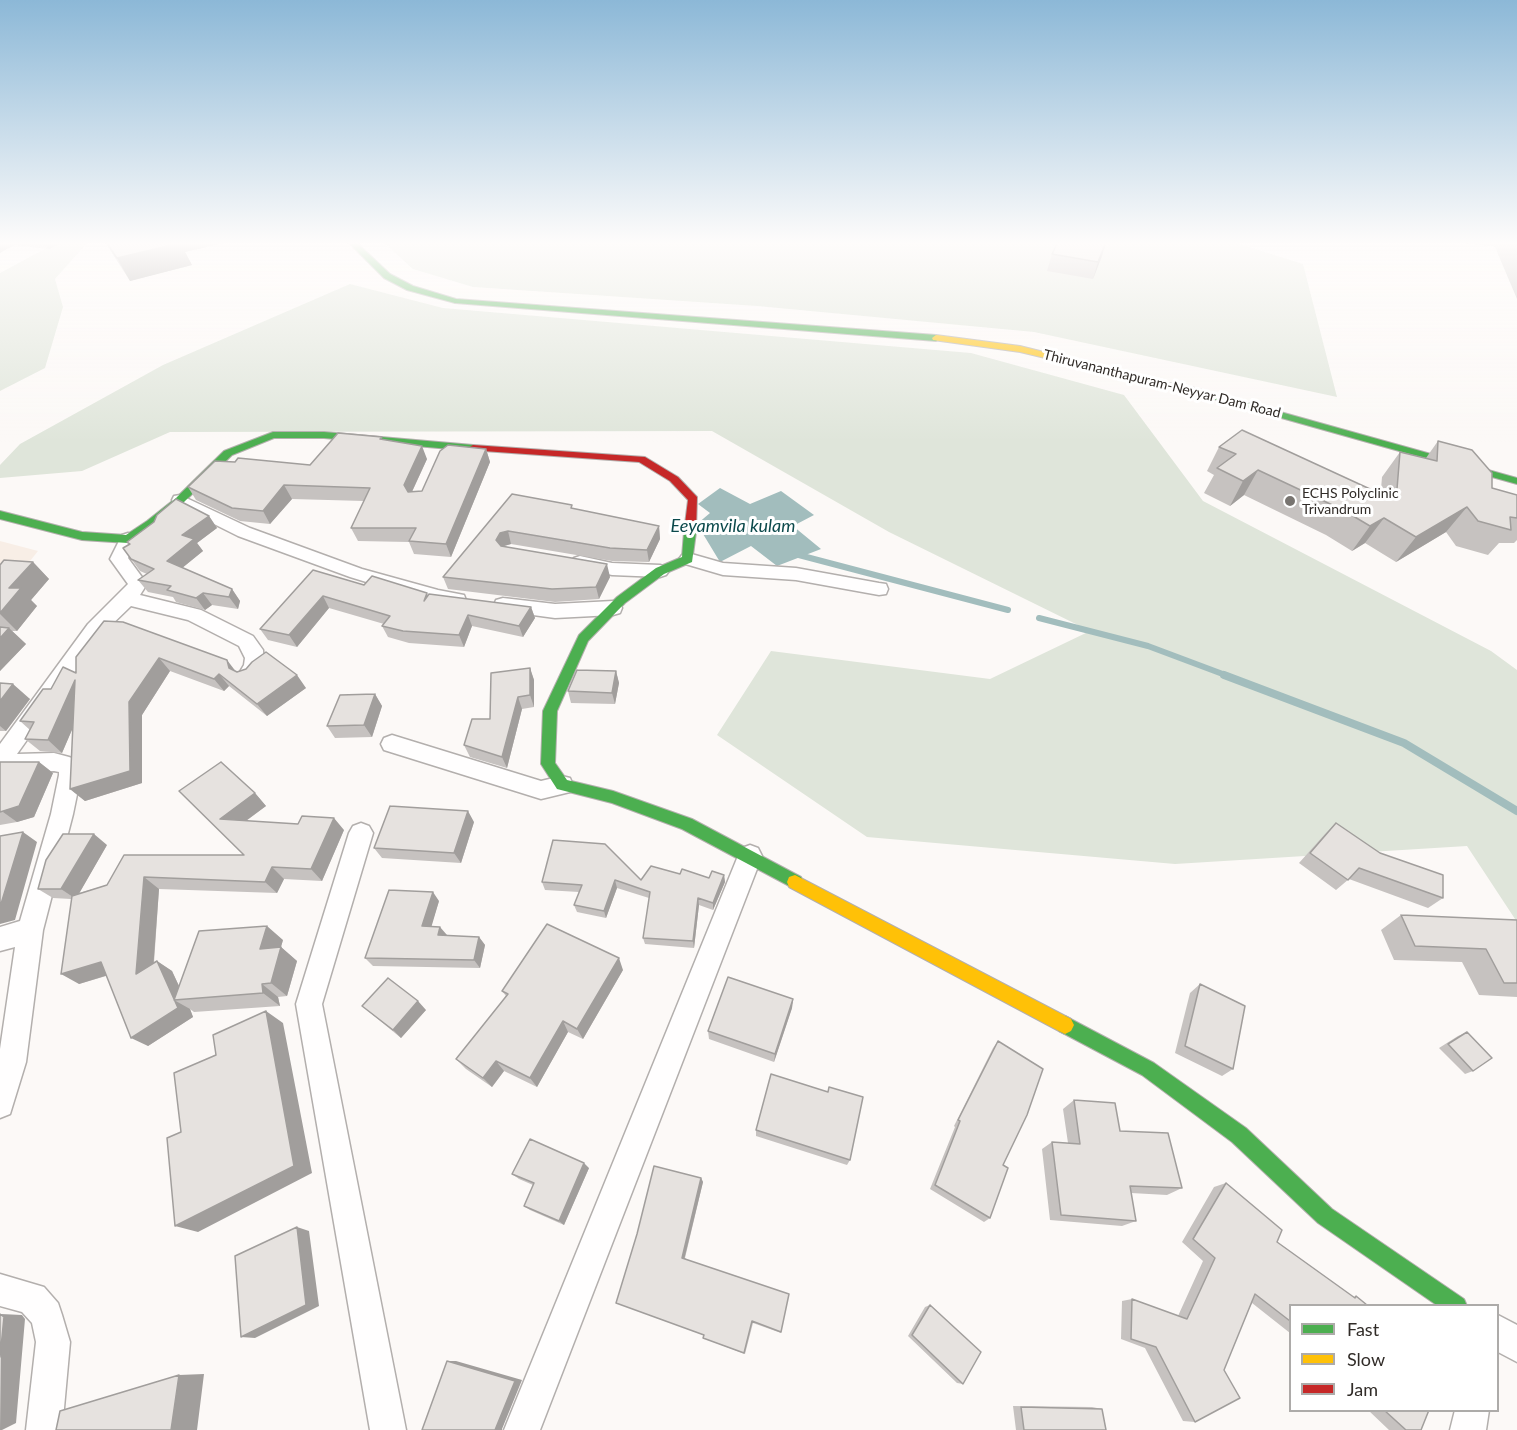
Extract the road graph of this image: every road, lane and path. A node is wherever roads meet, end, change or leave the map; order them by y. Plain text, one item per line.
1 (554, 309) edge
2 (455, 447) junction
3 (436, 461) edge
4 (1517, 481) edge
5 (180, 500) junction
6 (0, 515) edge
7 (128, 539) junction
8 (688, 559) junction
9 (567, 560) edge
10 (660, 571) junction
11 (879, 589) dead end
12 (127, 598) junction
13 (613, 608) junction
14 (248, 675) edge
15 (392, 744) dead end
16 (0, 763) edge
17 (562, 785) junction
18 (361, 833) dead end
19 (750, 856) junction
20 (30, 930) junction
21 (0, 939) edge
22 (0, 1104) edge
23 (0, 1290) edge
24 (1456, 1304) edge
25 (1499, 1333) edge
26 (1517, 1345) edge
27 (1472, 1412) edge
28 (44, 1430) edge
29 (388, 1430) edge
30 (522, 1430) edge
31 (1467, 1430) edge

1 - 4 street, Thiruvananthapuram-Neyyar Dam Road
2 - 3 street
2 - 5 street
2 - 8 street
5 - 7 street
5 - 13 street
6 - 7 street
7 - 12 street
8 - 10 street
8 - 11 street
9 - 10 street
10 - 13 street
12 - 14 street
12 - 16 street
13 - 17 street
15 - 17 street
16 - 20 street
17 - 19 street
18 - 29 street
19 - 24 street
19 - 30 street
20 - 21 street
20 - 22 street
23 - 28 street
25 - 26 street
27 - 31 street

